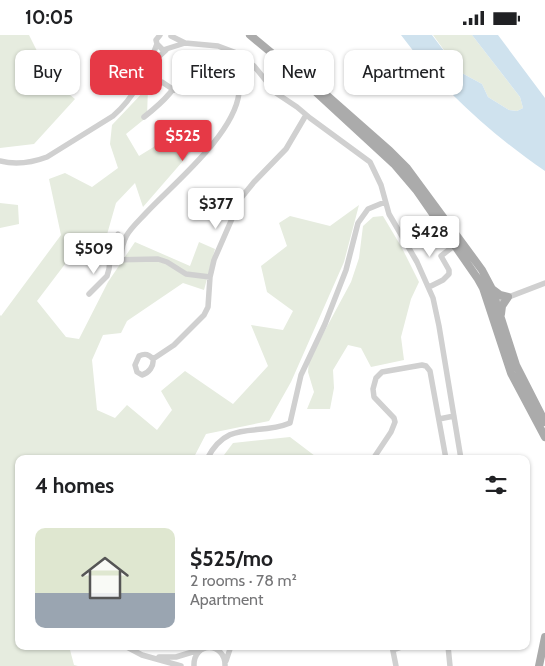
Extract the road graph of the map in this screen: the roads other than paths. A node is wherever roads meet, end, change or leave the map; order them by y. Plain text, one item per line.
1 (171, 35) edge
2 (250, 35) edge
3 (257, 35) edge
4 (157, 38) edge
5 (185, 43) junction
6 (168, 49) junction
7 (153, 50) edge
8 (231, 50) edge
9 (269, 50) edge
10 (273, 50) edge
11 (162, 54) edge
12 (254, 66) edge
13 (264, 78) edge
14 (172, 92) edge
15 (131, 95) edge
16 (239, 95) edge
17 (281, 95) edge
18 (321, 95) edge
19 (324, 95) edge
20 (306, 115) junction
21 (144, 117) dead end
22 (0, 161) edge
23 (385, 202) junction
24 (118, 234) dead end
25 (455, 245) junction
26 (121, 259) junction
27 (110, 260) junction
28 (210, 277) junction
29 (545, 283) edge
30 (429, 287) junction
31 (491, 287) junction
32 (89, 294) dead end
33 (508, 297) junction
34 (492, 303) junction
35 (500, 317) junction
36 (153, 359) dead end
37 (454, 416) junction
38 (439, 419) junction
39 (545, 422) edge
40 (545, 437) edge
41 (210, 455) edge
42 (376, 455) edge
43 (445, 455) edge
44 (460, 455) edge
45 (545, 637) edge
46 (131, 650) edge
47 (199, 650) edge
48 (203, 650) edge
49 (217, 650) edge
50 (230, 650) edge
51 (393, 650) edge
52 (448, 650) edge
53 (152, 657) junction
54 (225, 664) edge
55 (181, 666) edge
56 (194, 666) edge
57 (396, 666) edge
58 (450, 666) edge
59 (539, 666) edge

1 - 5 street
1 - 6 street
2 - 9 main road
3 - 10 main road
4 - 6 street
4 - 7 street
5 - 6 street
5 - 8 street
6 - 11 street
12 - 13 street
14 - 21 street
15 - 22 street
16 - 26 street
17 - 20 street
18 - 25 main road
19 - 31 main road
20 - 23 street
20 - 28 street
23 - 30 street
23 - 41 street
24 - 27 street
25 - 30 street
25 - 34 main road
26 - 27 street
26 - 28 street
27 - 32 street
28 - 36 street
29 - 33 street
30 - 37 street
31 - 33 main road
31 - 34 main road
33 - 34 street
33 - 35 main road
34 - 35 main road
34 - 40 main road
35 - 39 main road
37 - 38 street
37 - 44 street
38 - 42 street
38 - 43 street
45 - 59 main road
46 - 53 street
47 - 53 street
48 - 56 street
49 - 54 street
50 - 54 street
51 - 57 street
52 - 58 street
53 - 55 street

